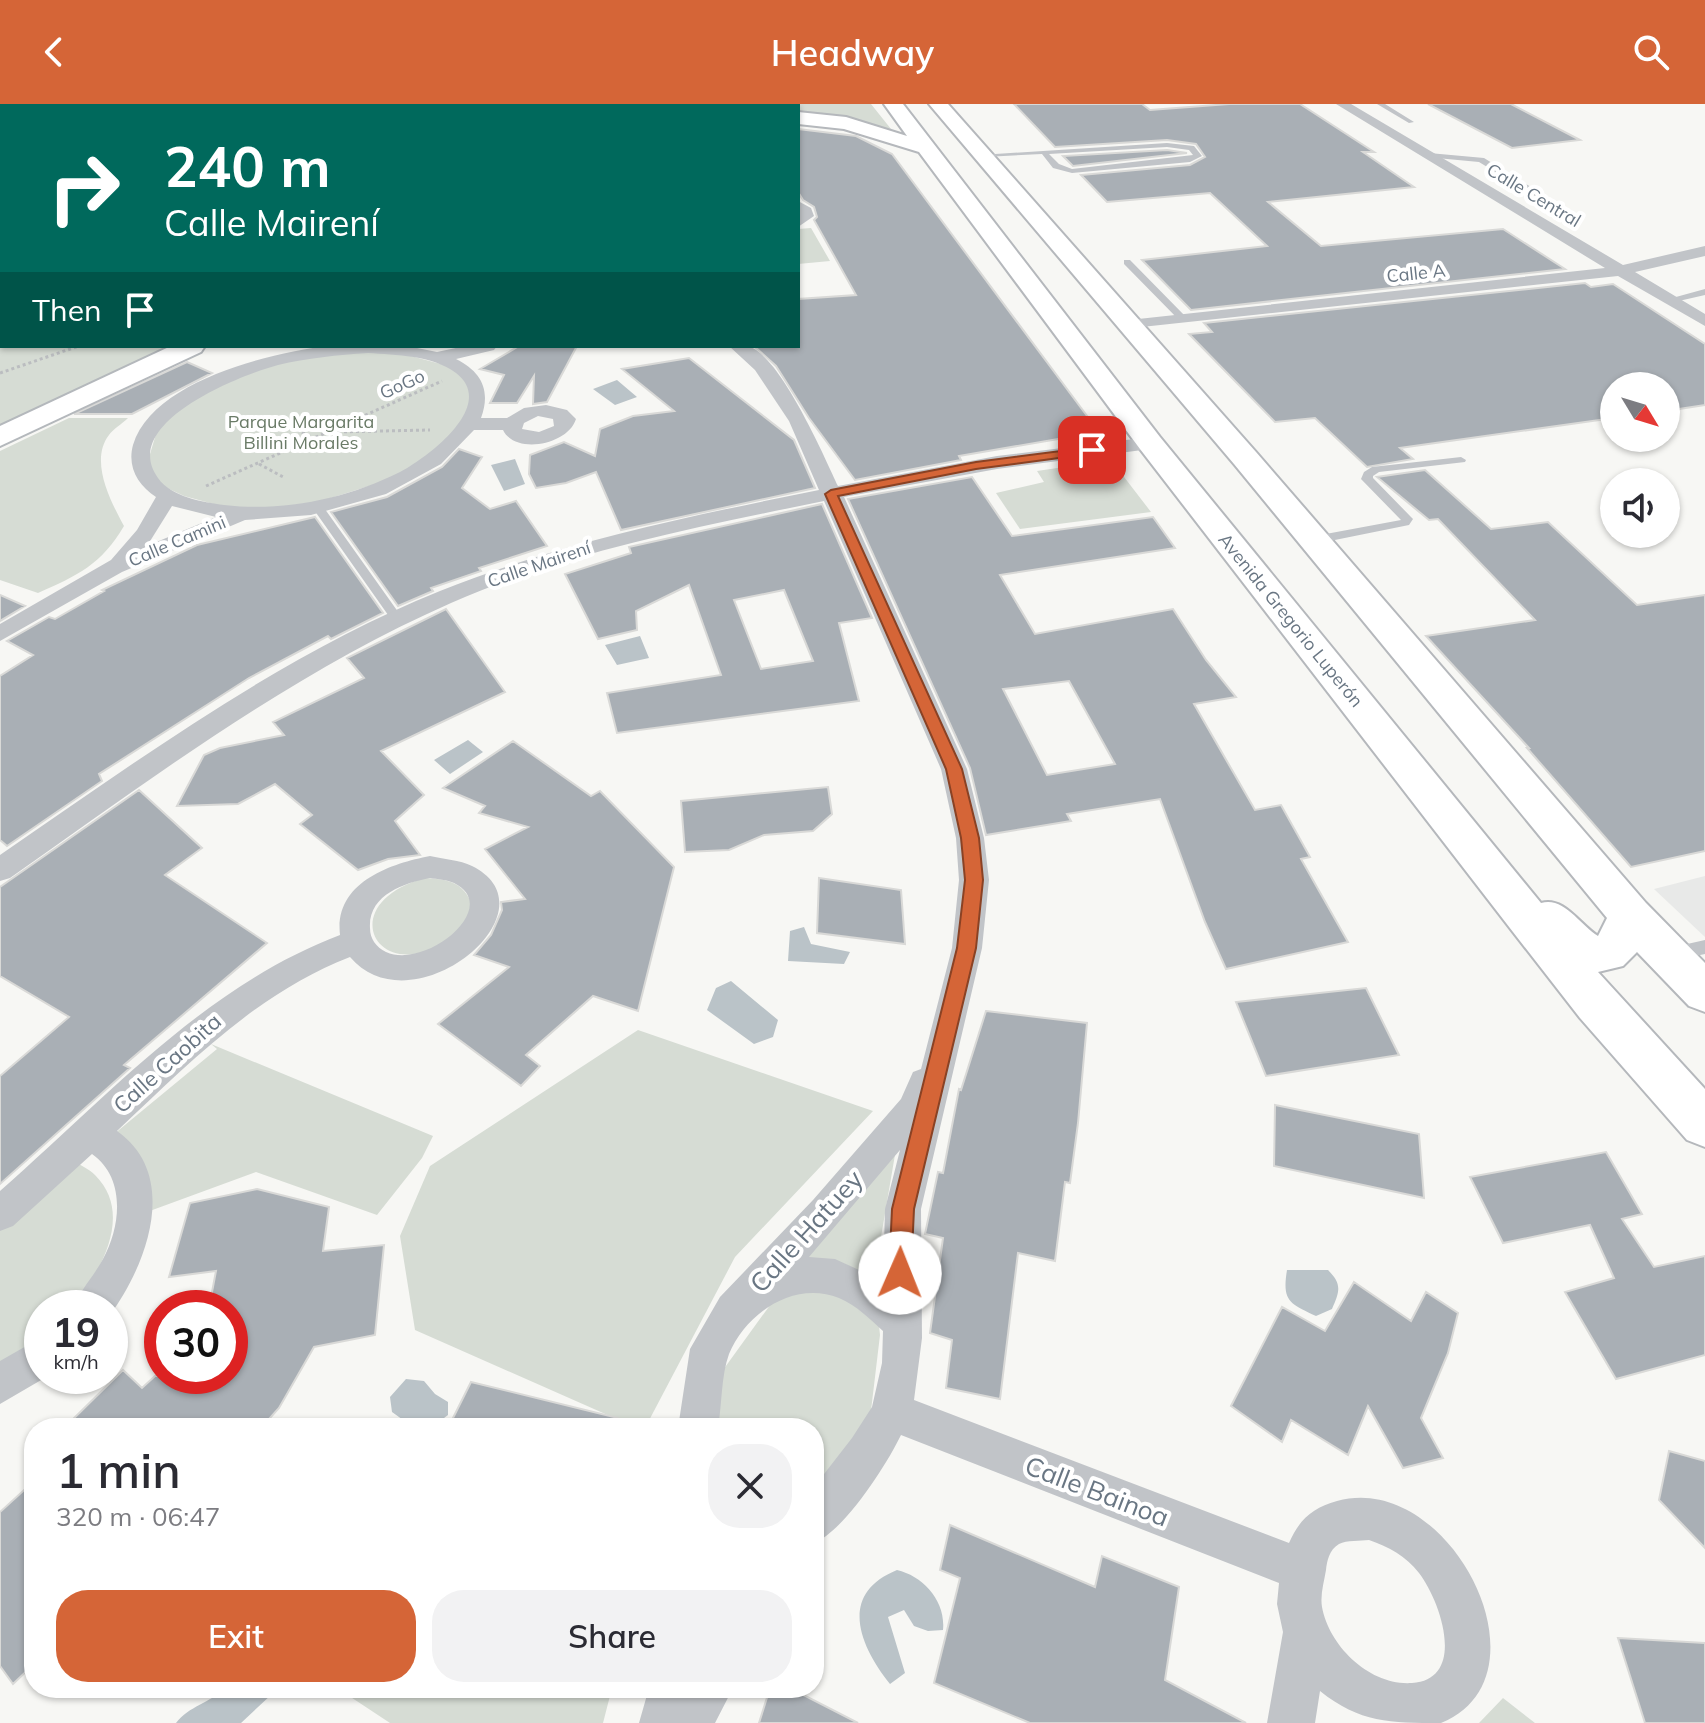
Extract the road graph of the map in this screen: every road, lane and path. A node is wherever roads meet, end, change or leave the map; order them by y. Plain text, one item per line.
1 (1342, 104) edge
2 (1380, 104) edge
3 (942, 107) edge
4 (898, 110) edge
5 (800, 118) edge
6 (1411, 122) dead end
7 (926, 148) junction
8 (1045, 153) junction
9 (984, 155) junction
10 (1429, 155) junction
11 (1553, 203) dead end
12 (1705, 251) edge
13 (1127, 262) dead end
14 (1620, 271) junction
15 (1705, 292) edge
16 (1670, 300) junction
17 (1183, 319) junction
18 (1705, 321) edge
19 (1129, 325) junction
20 (73, 348) edge
21 (188, 348) edge
22 (479, 348) edge
23 (500, 348) edge
24 (740, 348) edge
25 (436, 358) junction
26 (0, 373) edge
27 (442, 381) dead end
28 (477, 384) junction
29 (286, 424) dead end
30 (469, 424) junction
31 (512, 424) dead end
32 (436, 430) dead end
33 (327, 432) junction
34 (0, 437) edge
35 (314, 438) junction
36 (1150, 443) junction
37 (1461, 460) dead end
38 (258, 463) junction
39 (285, 478) dead end
40 (196, 491) dead end
41 (831, 494) junction
42 (167, 496) junction
43 (318, 507) junction
44 (241, 514) junction
45 (1315, 540) junction
46 (114, 567) junction
47 (397, 619) junction
48 (0, 634) edge
49 (1470, 844) junction
50 (0, 870) edge
51 (1630, 915) junction
52 (355, 942) dead end
53 (1705, 947) edge
54 (1668, 955) junction
55 (1705, 993) edge
56 (1597, 1004) junction
57 (1705, 1010) edge
58 (942, 1044) junction
59 (1705, 1124) edge
60 (90, 1133) junction
61 (0, 1214) edge
62 (107, 1290) edge
63 (734, 1311) junction
64 (901, 1321) junction
65 (24, 1369) edge
66 (0, 1384) edge
67 (704, 1388) junction
68 (891, 1411) junction
69 (700, 1418) edge
70 (715, 1418) edge
71 (832, 1476) edge
72 (824, 1496) edge
73 (1304, 1571) junction
74 (1306, 1632) junction
75 (669, 1698) edge
76 (704, 1698) edge
77 (663, 1723) edge
78 (688, 1723) edge
79 (1291, 1723) edge

1 - 10 street, Calle Central
2 - 6 lane
3 - 4 main road
3 - 9 main road
4 - 7 main road, Avenida Gregorio Luperón
5 - 7 main road
7 - 36 main road, Avenida Gregorio Luperón
8 - 8 lane
8 - 9 lane
9 - 19 main road
10 - 11 lane
10 - 14 street, Calle Central
12 - 14 street, Calle A
13 - 17 lane
14 - 16 street, Calle Central
14 - 17 street, Calle A
15 - 16 lane
16 - 18 street, Calle Central
17 - 19 street, Calle A
19 - 45 main road
20 - 26 path
21 - 34 main road
22 - 25 street
23 - 28 street
24 - 41 street, Calle Hatuey
25 - 28 street
25 - 42 street
27 - 33 path, GoGo
28 - 30 street
29 - 35 path
30 - 31 street
30 - 43 street
32 - 33 path
33 - 35 path, GoGo
35 - 38 path, GoGo
36 - 41 street, Calle Mairení
36 - 49 main road, Avenida Gregorio Luperón
37 - 45 lane
38 - 39 path
38 - 40 path, GoGo
41 - 47 street, Calle Mairení
41 - 58 street, Calle Hatuey
42 - 44 street
42 - 46 street, Calle Camini
43 - 44 street
43 - 47 lane
44 - 46 street, Calle Camini
45 - 51 main road
46 - 48 street, Calle Camini
47 - 50 street, Calle Mairení
49 - 51 main road
49 - 56 main road, Avenida Gregorio Luperón
51 - 54 main road
52 - 60 street, Calle Caobita
53 - 54 lane
54 - 55 main road
56 - 57 main road
56 - 59 main road, Avenida Gregorio Luperón
58 - 63 street, Calle Hatuey
58 - 64 street, Calle Hatuey
60 - 61 street, Calle Caobita
60 - 62 street
63 - 64 street
63 - 67 street, Calle Hatuey
64 - 68 street, Calle Hatuey
65 - 66 street
67 - 69 street, Calle Hatuey
67 - 70 street
68 - 71 street, Calle Hatuey
68 - 73 street, Calle Bainoa
71 - 72 street, Calle Hatuey
73 - 74 street
73 - 74 street
74 - 79 street
75 - 77 street
76 - 78 street

